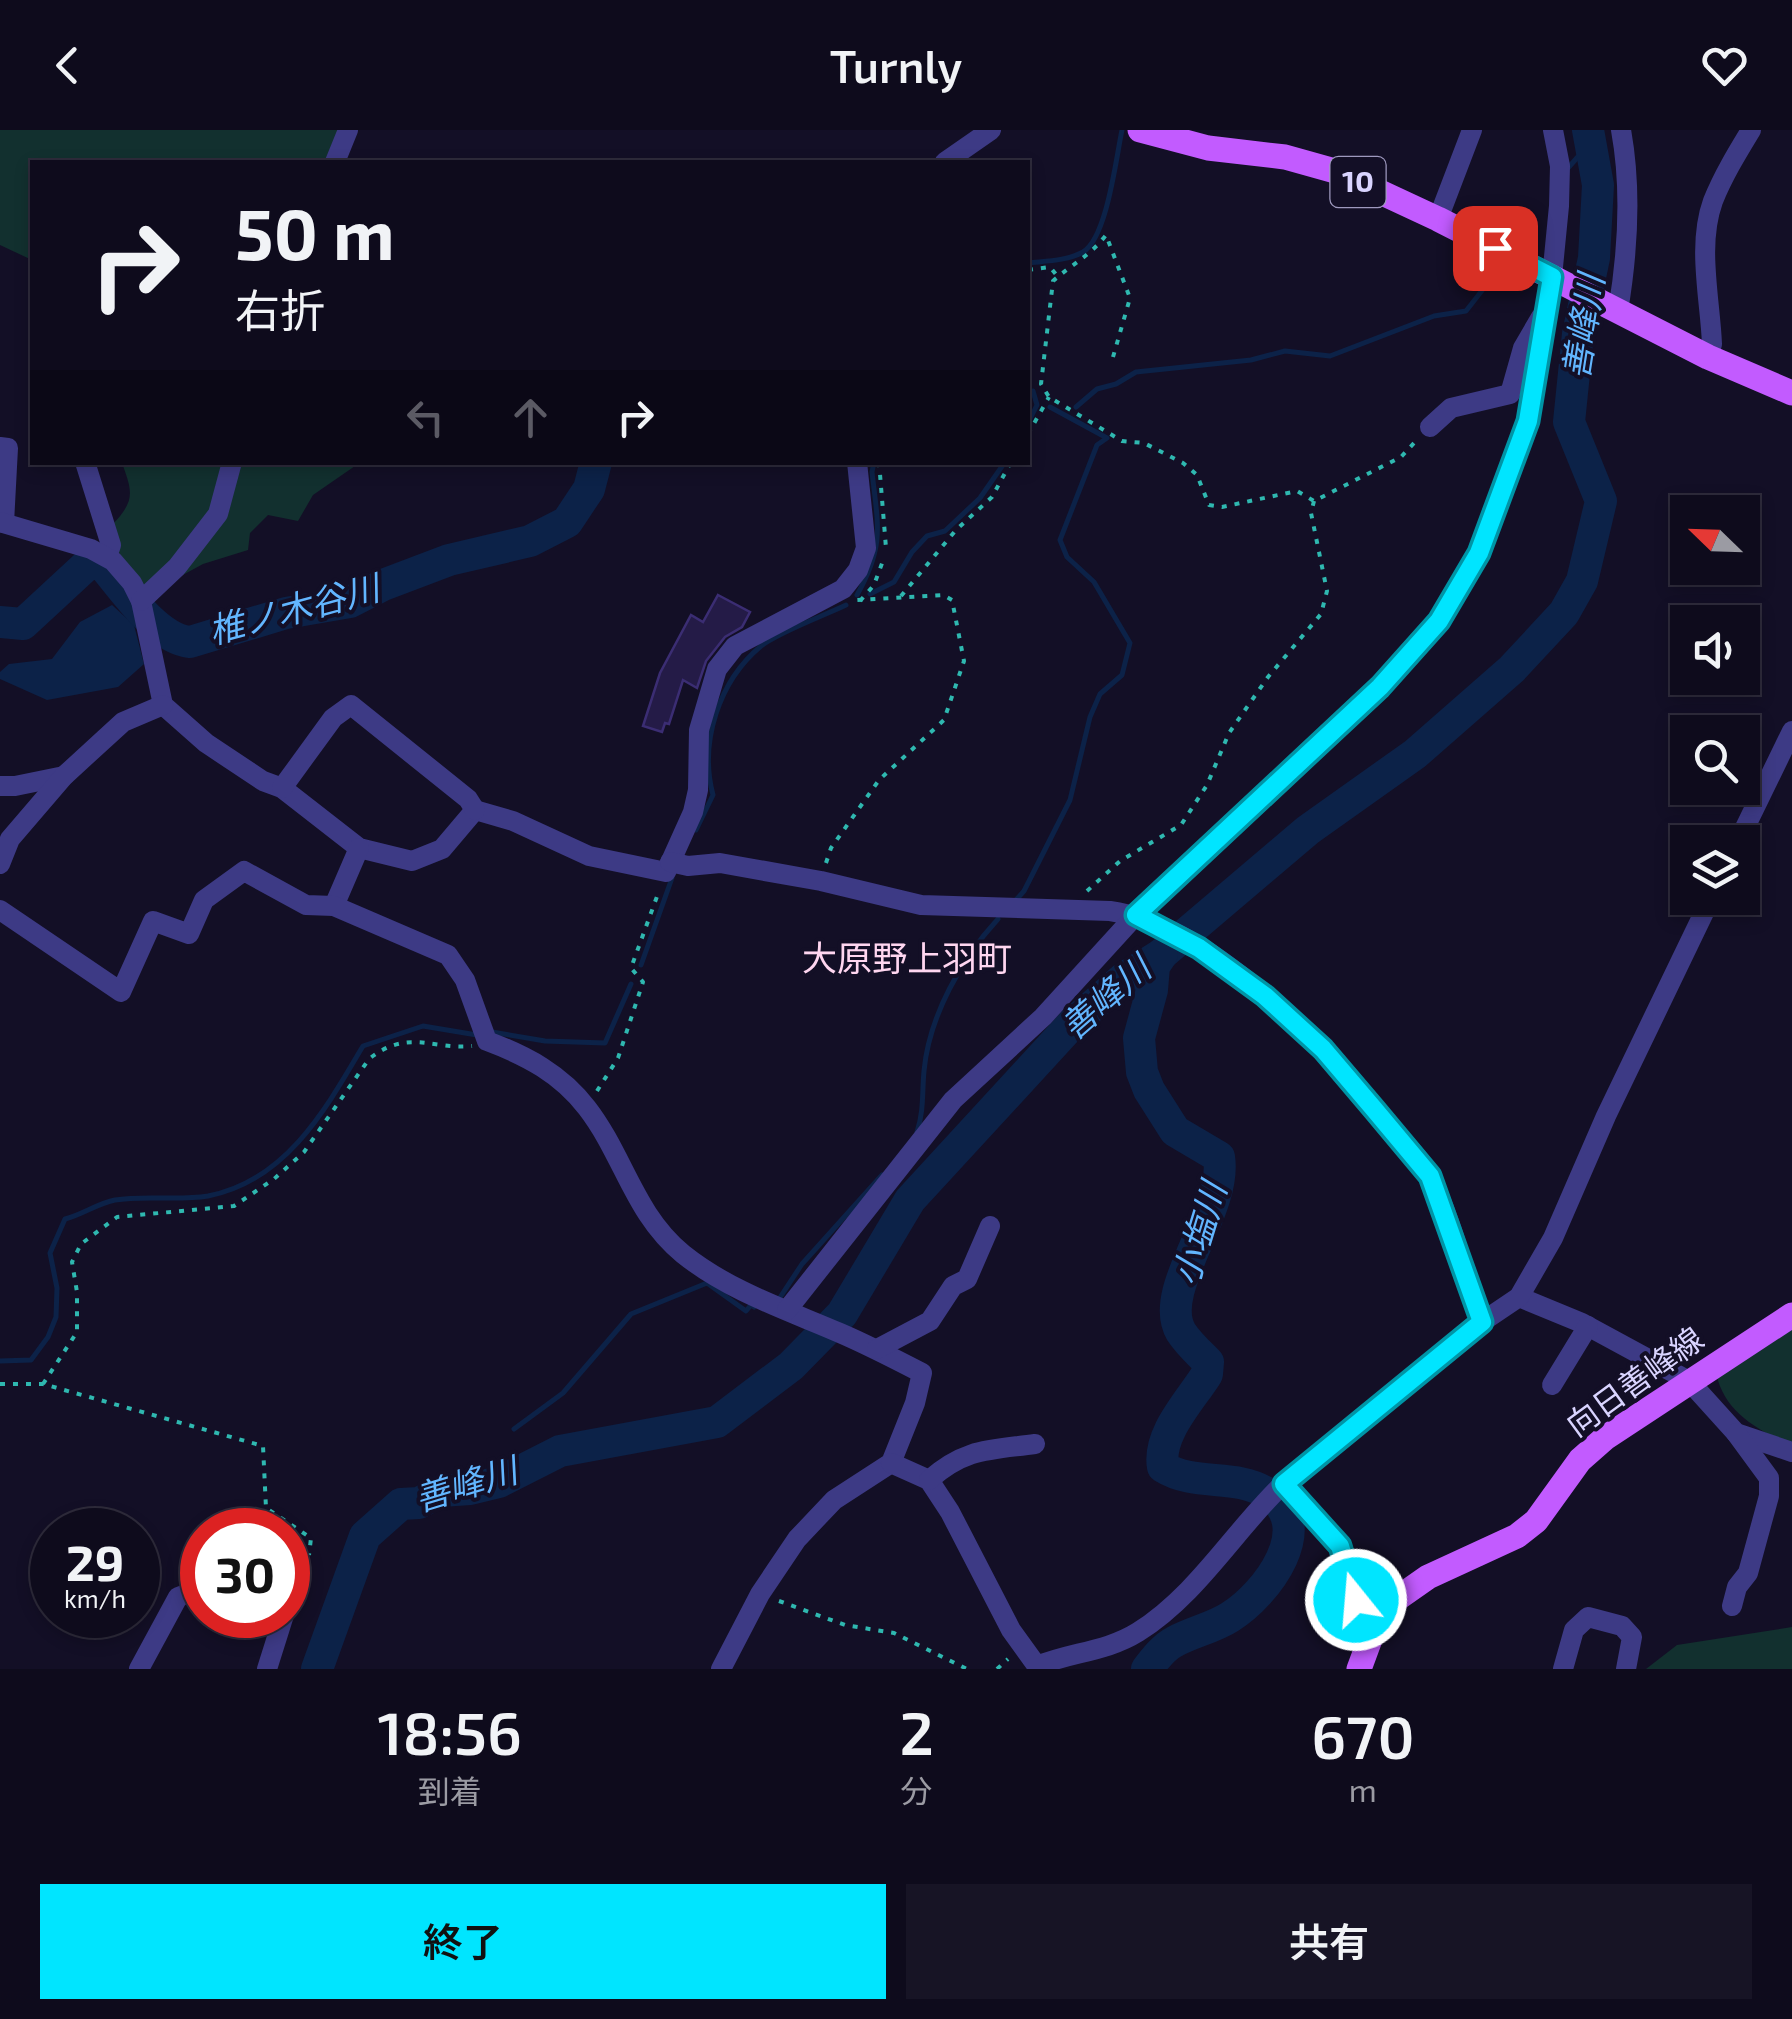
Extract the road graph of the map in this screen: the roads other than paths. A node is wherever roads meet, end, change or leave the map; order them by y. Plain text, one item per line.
1 (348, 130) edge
2 (990, 130) edge
3 (1140, 130) edge
4 (1472, 130) edge
5 (1553, 130) edge
6 (1621, 130) edge
7 (1751, 130) edge
8 (337, 160) edge
9 (948, 160) edge
10 (1438, 219) junction
11 (1555, 279) junction
12 (1548, 307) junction
13 (1615, 310) junction
14 (1708, 357) junction
15 (1792, 393) edge
16 (1430, 426) road end
17 (0, 446) edge
18 (86, 465) edge
19 (231, 465) edge
20 (857, 465) edge
21 (2, 522) edge
22 (107, 558) junction
23 (143, 610) junction
24 (163, 705) junction
25 (1792, 731) edge
26 (64, 776) junction
27 (0, 786) edge
28 (282, 788) junction
29 (476, 810) junction
30 (1746, 825) edge
31 (358, 848) junction
32 (0, 864) edge
33 (668, 867) junction
34 (334, 906) junction
35 (0, 910) edge
36 (1703, 915) edge
37 (1140, 916) junction
38 (990, 1226) dead end
39 (1519, 1297) junction
40 (792, 1313) junction
41 (1792, 1315) edge
42 (1482, 1322) junction
43 (1588, 1326) junction
44 (877, 1349) junction
45 (1690, 1381) junction
46 (1552, 1384) dead end
47 (1736, 1432) junction
48 (1036, 1444) dead end
49 (1792, 1452) edge
50 (891, 1463) junction
51 (929, 1480) junction
52 (1276, 1492) junction
53 (180, 1596) edge
54 (1732, 1606) dead end
55 (1372, 1634) junction
56 (277, 1638) edge
57 (1036, 1667) edge
58 (139, 1669) edge
59 (268, 1669) edge
60 (721, 1669) edge
61 (1358, 1669) edge
62 (1563, 1669) edge
63 (1626, 1669) edge

1 - 8 street
2 - 9 street
3 - 10 main road, 10
4 - 10 street
5 - 11 street
6 - 13 street
7 - 14 street
10 - 11 main road, 10
11 - 12 street
11 - 13 main road, 10
12 - 16 street
12 - 37 street
13 - 14 main road, 10
14 - 15 main road, 10
17 - 21 street
18 - 22 street
19 - 23 street
20 - 33 street
21 - 22 street
22 - 23 street
23 - 24 street
24 - 26 street
24 - 28 street
25 - 30 street
26 - 27 street
26 - 32 street
28 - 29 street
28 - 31 street
29 - 31 street
29 - 33 street
31 - 34 street
33 - 37 street
34 - 35 street
34 - 40 street
36 - 39 street
37 - 40 street
37 - 42 street
38 - 44 street
39 - 42 street
39 - 43 street
40 - 44 street
41 - 45 main road, 向日善峰線
42 - 52 street
43 - 45 street
43 - 46 street
44 - 50 street
45 - 47 street
45 - 55 main road, 向日善峰線
47 - 49 street
47 - 54 street
48 - 51 street
50 - 51 street
50 - 60 street
51 - 57 street
52 - 55 street
52 - 57 street
53 - 58 street
55 - 61 main road, 向日善峰線
56 - 59 street
62 - 63 street

